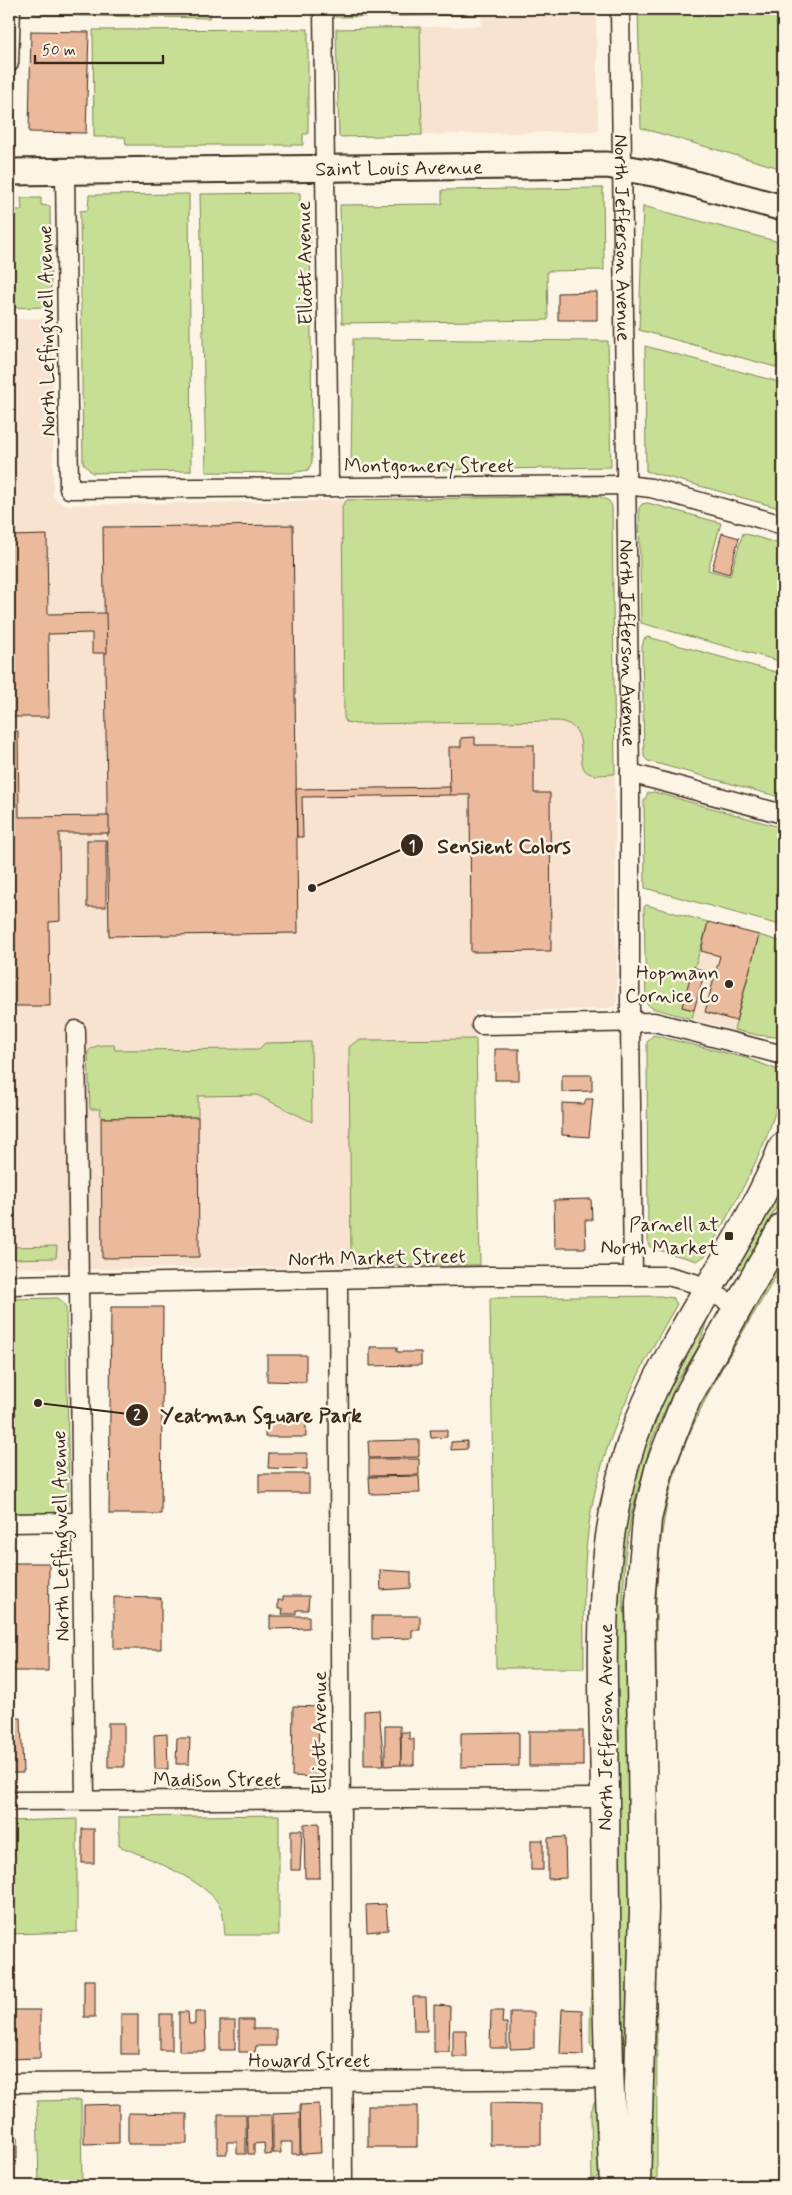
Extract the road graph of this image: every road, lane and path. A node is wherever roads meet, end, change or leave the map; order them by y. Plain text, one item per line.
1 (11, 9) edge
2 (323, 9) edge
3 (620, 9) edge
4 (9, 63) edge
5 (622, 166) junction
6 (324, 167) junction
7 (65, 171) junction
8 (9, 172) edge
9 (783, 208) edge
10 (626, 484) junction
11 (329, 487) junction
12 (70, 489) joint
13 (783, 525) edge
14 (630, 773) junction
15 (783, 814) edge
16 (630, 1022) junction
17 (481, 1025) dead end
18 (76, 1030) dead end
19 (783, 1056) edge
20 (783, 1147) edge
21 (783, 1227) edge
22 (633, 1276) junction
23 (338, 1279) junction
24 (9, 1284) edge
25 (79, 1284) junction
26 (708, 1289) junction
27 (738, 1307) junction
28 (82, 1522) junction
29 (9, 1523) edge
30 (605, 1798) junction
31 (341, 1799) junction
32 (85, 1800) junction
33 (9, 1801) edge
34 (610, 2079) junction
35 (342, 2081) junction
36 (9, 2083) edge
37 (343, 2186) edge
38 (614, 2186) edge
39 (636, 2186) edge

1 - 4 street
2 - 6 street, Elliott Avenue
3 - 5 street, North Jefferson Avenue
5 - 6 street, Saint Louis Avenue
5 - 9 street, Saint Louis Avenue
5 - 10 street, North Jefferson Avenue
6 - 7 street, Saint Louis Avenue
6 - 11 street, Elliott Avenue
7 - 8 street, Saint Louis Avenue
7 - 12 street, North Leffingwell Avenue
10 - 11 street, Montgomery Street
10 - 13 street, Montgomery Street
10 - 14 street, North Jefferson Avenue
11 - 12 street, Montgomery Street
14 - 15 street
14 - 16 street, North Jefferson Avenue
16 - 17 street
16 - 19 street
16 - 22 street, North Jefferson Avenue
18 - 25 street, North Leffingwell Avenue
20 - 26 main road, North Jefferson Avenue
21 - 27 main road, North Jefferson Avenue
22 - 23 street, North Market Street
22 - 26 street, North Market Street
23 - 25 street, North Market Street
23 - 31 street, Elliott Avenue
24 - 25 street, North Market Street
25 - 28 street, North Leffingwell Avenue
26 - 27 street, North Market Street
26 - 30 main road, North Jefferson Avenue
27 - 39 main road, North Jefferson Avenue
28 - 29 street
28 - 32 street, North Leffingwell Avenue
30 - 31 street, Madison Street
30 - 34 main road, North Jefferson Avenue
31 - 32 street, Madison Street
31 - 35 street, Elliott Avenue
32 - 33 street, Madison Street
34 - 35 street, Howard Street
34 - 38 main road, North Jefferson Avenue
35 - 36 street, Howard Street
35 - 37 street, Elliott Avenue

